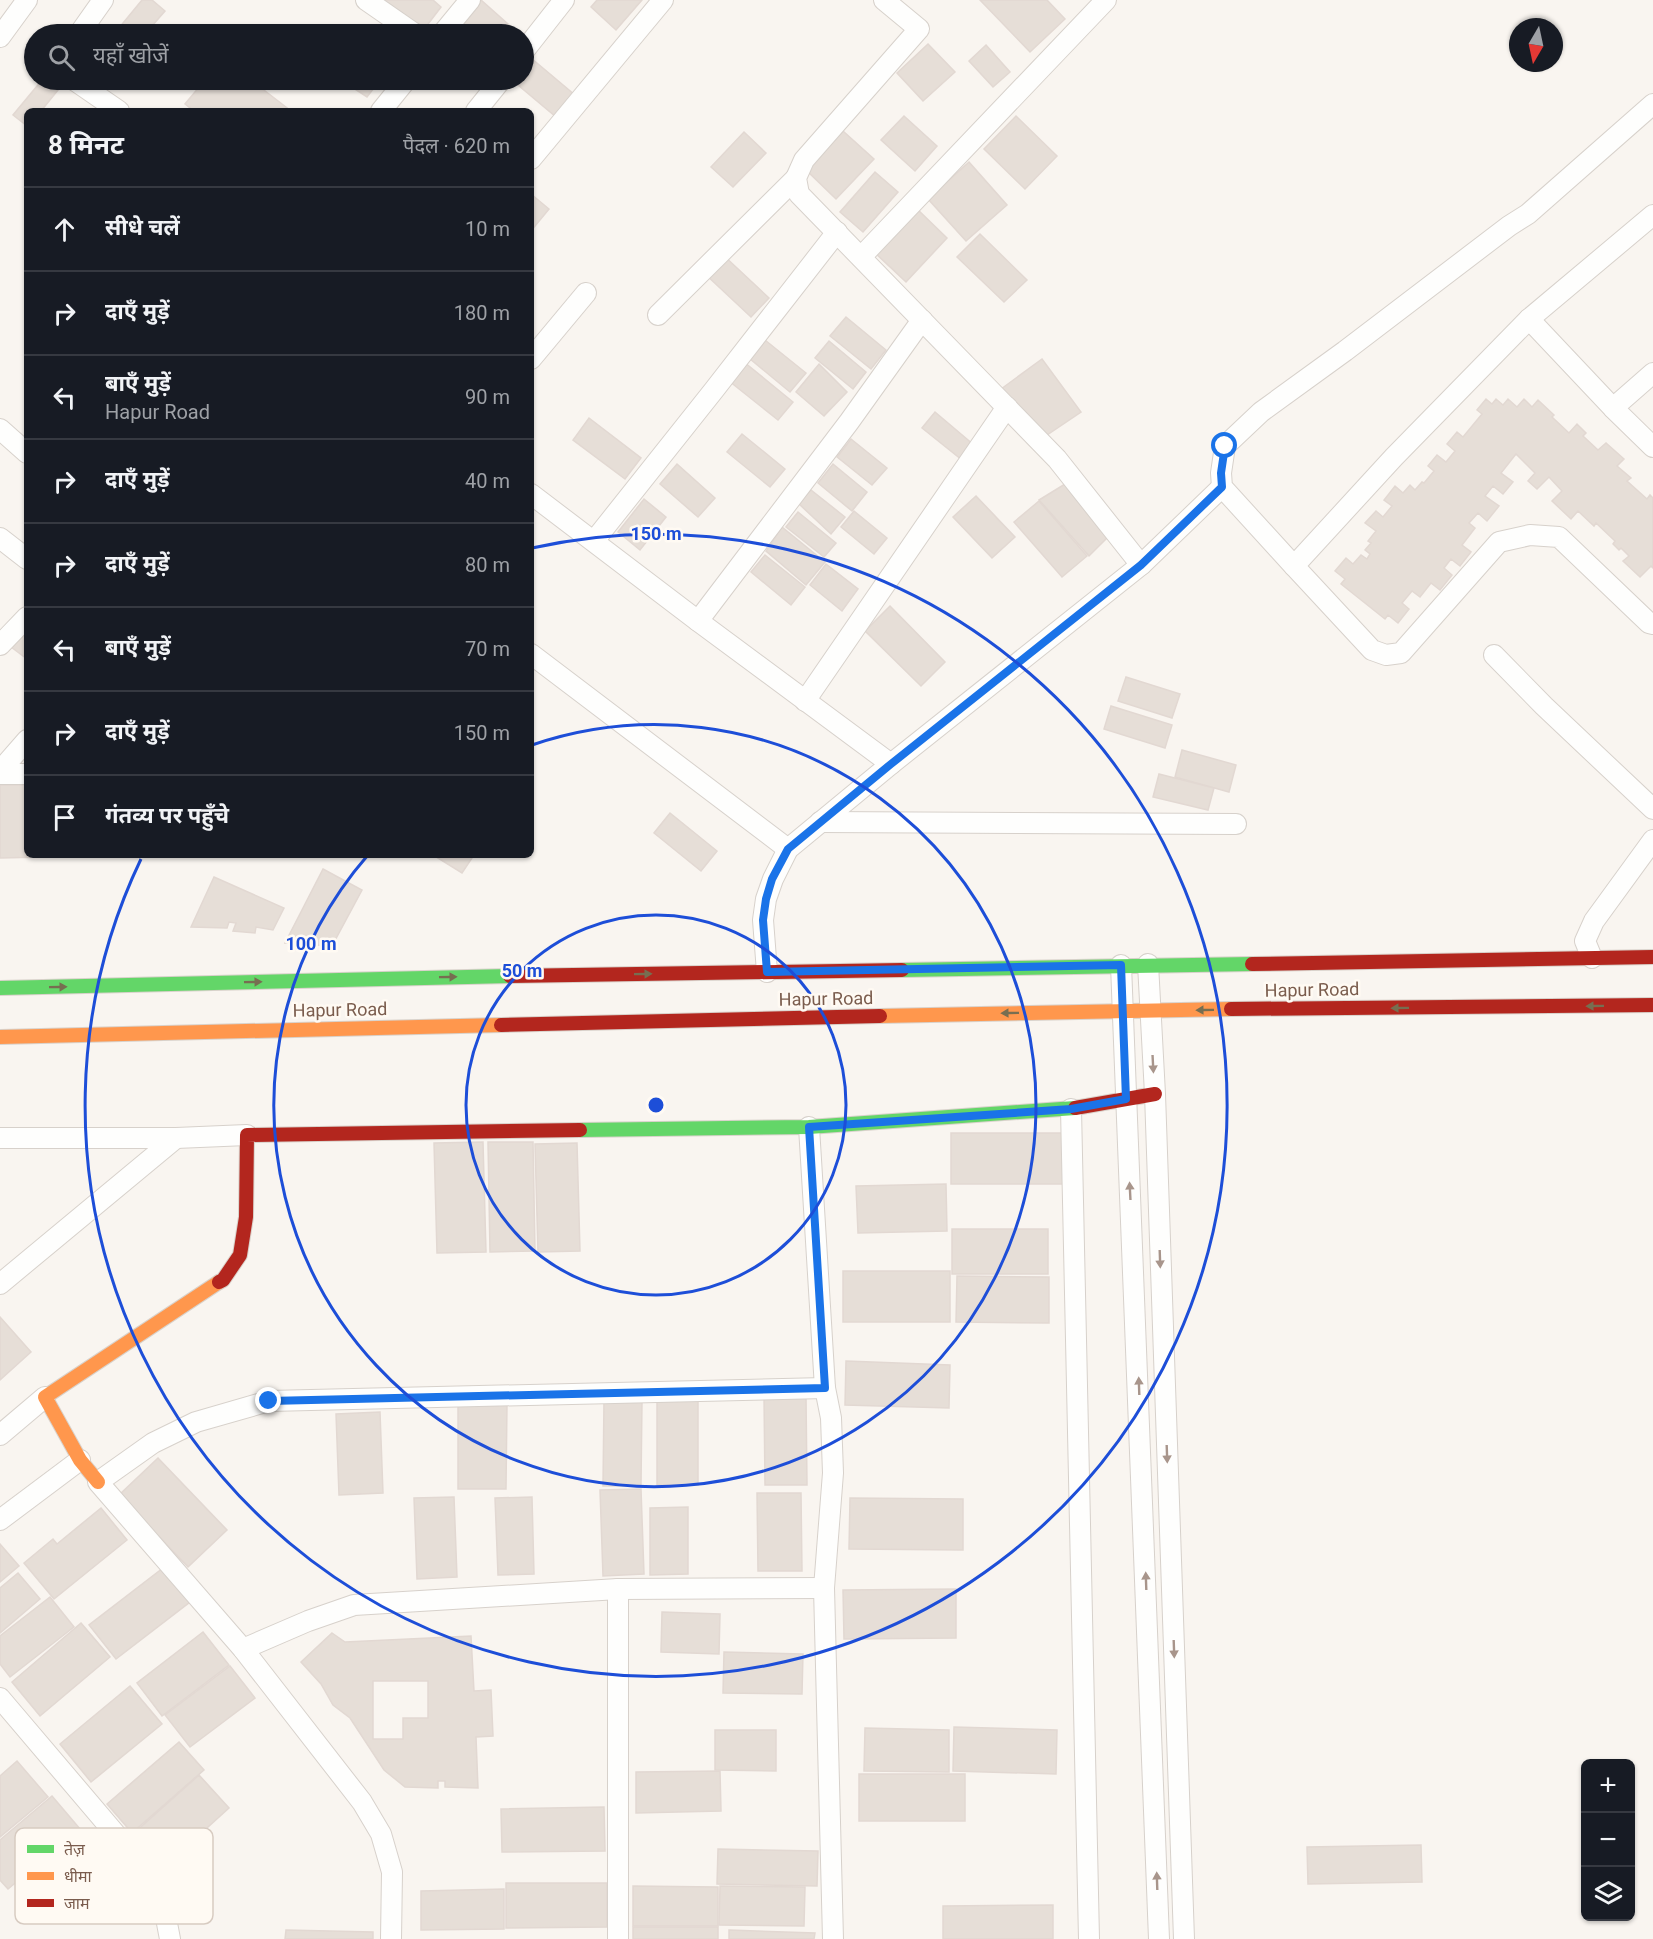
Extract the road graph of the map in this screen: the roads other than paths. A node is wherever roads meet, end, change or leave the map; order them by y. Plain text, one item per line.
1 (27, 0) edge
2 (103, 0) edge
3 (366, 0) edge
4 (470, 0) edge
5 (564, 0) edge
6 (663, 0) edge
7 (884, 0) edge
8 (1106, 0) edge
9 (87, 24) edge
10 (401, 24) edge
11 (450, 24) edge
12 (0, 37) edge
13 (534, 38) edge
14 (89, 90) edge
15 (398, 90) edge
16 (493, 90) edge
17 (1653, 104) edge
18 (115, 108) edge
19 (383, 108) edge
20 (478, 108) edge
21 (534, 155) edge
22 (796, 178) junction
23 (1653, 215) edge
24 (837, 232) junction
25 (861, 257) junction
26 (586, 293) dead end
27 (658, 315) dead end
28 (1529, 319) junction
29 (922, 320) junction
30 (534, 354) edge
31 (1653, 373) edge
32 (1007, 407) junction
33 (1613, 408) junction
34 (0, 429) edge
35 (1653, 447) edge
36 (24, 450) edge
37 (1222, 487) junction
38 (534, 496) edge
39 (0, 538) edge
40 (594, 542) junction
41 (24, 557) edge
42 (1141, 565) junction
43 (1294, 566) junction
44 (24, 620) edge
45 (698, 621) junction
46 (1653, 624) edge
47 (0, 645) edge
48 (534, 656) edge
49 (1494, 656) dead end
50 (805, 700) junction
51 (24, 744) edge
52 (891, 764) junction
53 (0, 773) edge
54 (24, 774) edge
55 (1653, 808) edge
56 (820, 822) junction
57 (1236, 824) dead end
58 (1653, 840) edge
59 (788, 849) junction
60 (1653, 957) edge
61 (1592, 958) junction
62 (1148, 964) junction
63 (1121, 965) junction
64 (767, 972) junction
65 (0, 988) edge
66 (1653, 1005) edge
67 (1151, 1010) junction
68 (1123, 1011) junction
69 (0, 1036) edge
70 (1155, 1094) junction
71 (1126, 1099) junction
72 (1071, 1109) junction
73 (809, 1127) junction
74 (247, 1135) junction
75 (0, 1138) edge
76 (176, 1138) junction
77 (0, 1284) edge
78 (825, 1388) junction
79 (45, 1397) junction
80 (0, 1435) edge
81 (80, 1460) junction
82 (98, 1482) junction
83 (0, 1520) edge
84 (824, 1588) junction
85 (618, 1589) junction
86 (243, 1649) junction
87 (0, 1698) edge
88 (110, 1828) edge
89 (167, 1924) edge
90 (170, 1939) edge
91 (391, 1939) edge
92 (618, 1939) edge
93 (833, 1939) edge
94 (1089, 1939) edge
95 (1159, 1939) edge
96 (1184, 1939) edge

1 - 12 street
2 - 9 street
3 - 10 street
4 - 11 street
5 - 13 street
6 - 21 street
7 - 22 street
8 - 25 street
14 - 18 street
15 - 19 street
16 - 20 street
17 - 37 street
22 - 24 street
22 - 27 street
23 - 28 street
24 - 25 street
24 - 40 street
25 - 29 street
26 - 30 street
28 - 33 street
28 - 43 street
29 - 32 street
29 - 45 street
31 - 33 street
32 - 42 street
32 - 50 street
33 - 35 street
34 - 36 street
37 - 42 street
37 - 43 street
38 - 40 street
39 - 41 street
40 - 45 street
42 - 52 street
43 - 46 street
44 - 47 street
45 - 50 street
48 - 59 street
49 - 55 street
50 - 52 street
51 - 53 street
52 - 56 street
53 - 54 street
56 - 57 street
56 - 59 street
58 - 61 street
59 - 64 street
60 - 61 main road, Hapur Road
61 - 62 main road, Hapur Road
62 - 63 main road, Hapur Road
62 - 67 street
63 - 64 main road, Hapur Road
63 - 68 street
65 -> 64 main road, Hapur Road
66 -> 67 main road, Hapur Road
67 - 68 main road, Hapur Road
67 -> 70 street
68 -> 69 main road, Hapur Road
68 - 71 street
70 - 71 main road
70 -> 96 street
71 - 72 main road
95 -> 71 street
72 - 73 main road
72 - 94 street
73 - 74 main road
73 - 78 street
74 - 76 street
74 - 79 main road
75 - 76 street
76 - 77 street
78 - 82 street
78 - 84 street
79 - 80 street
79 - 81 main road
81 - 82 main road
81 - 83 street
82 - 86 street
84 - 85 street
84 - 93 street
85 - 86 street
85 - 92 street
86 - 91 street
87 - 88 street
89 - 90 street

